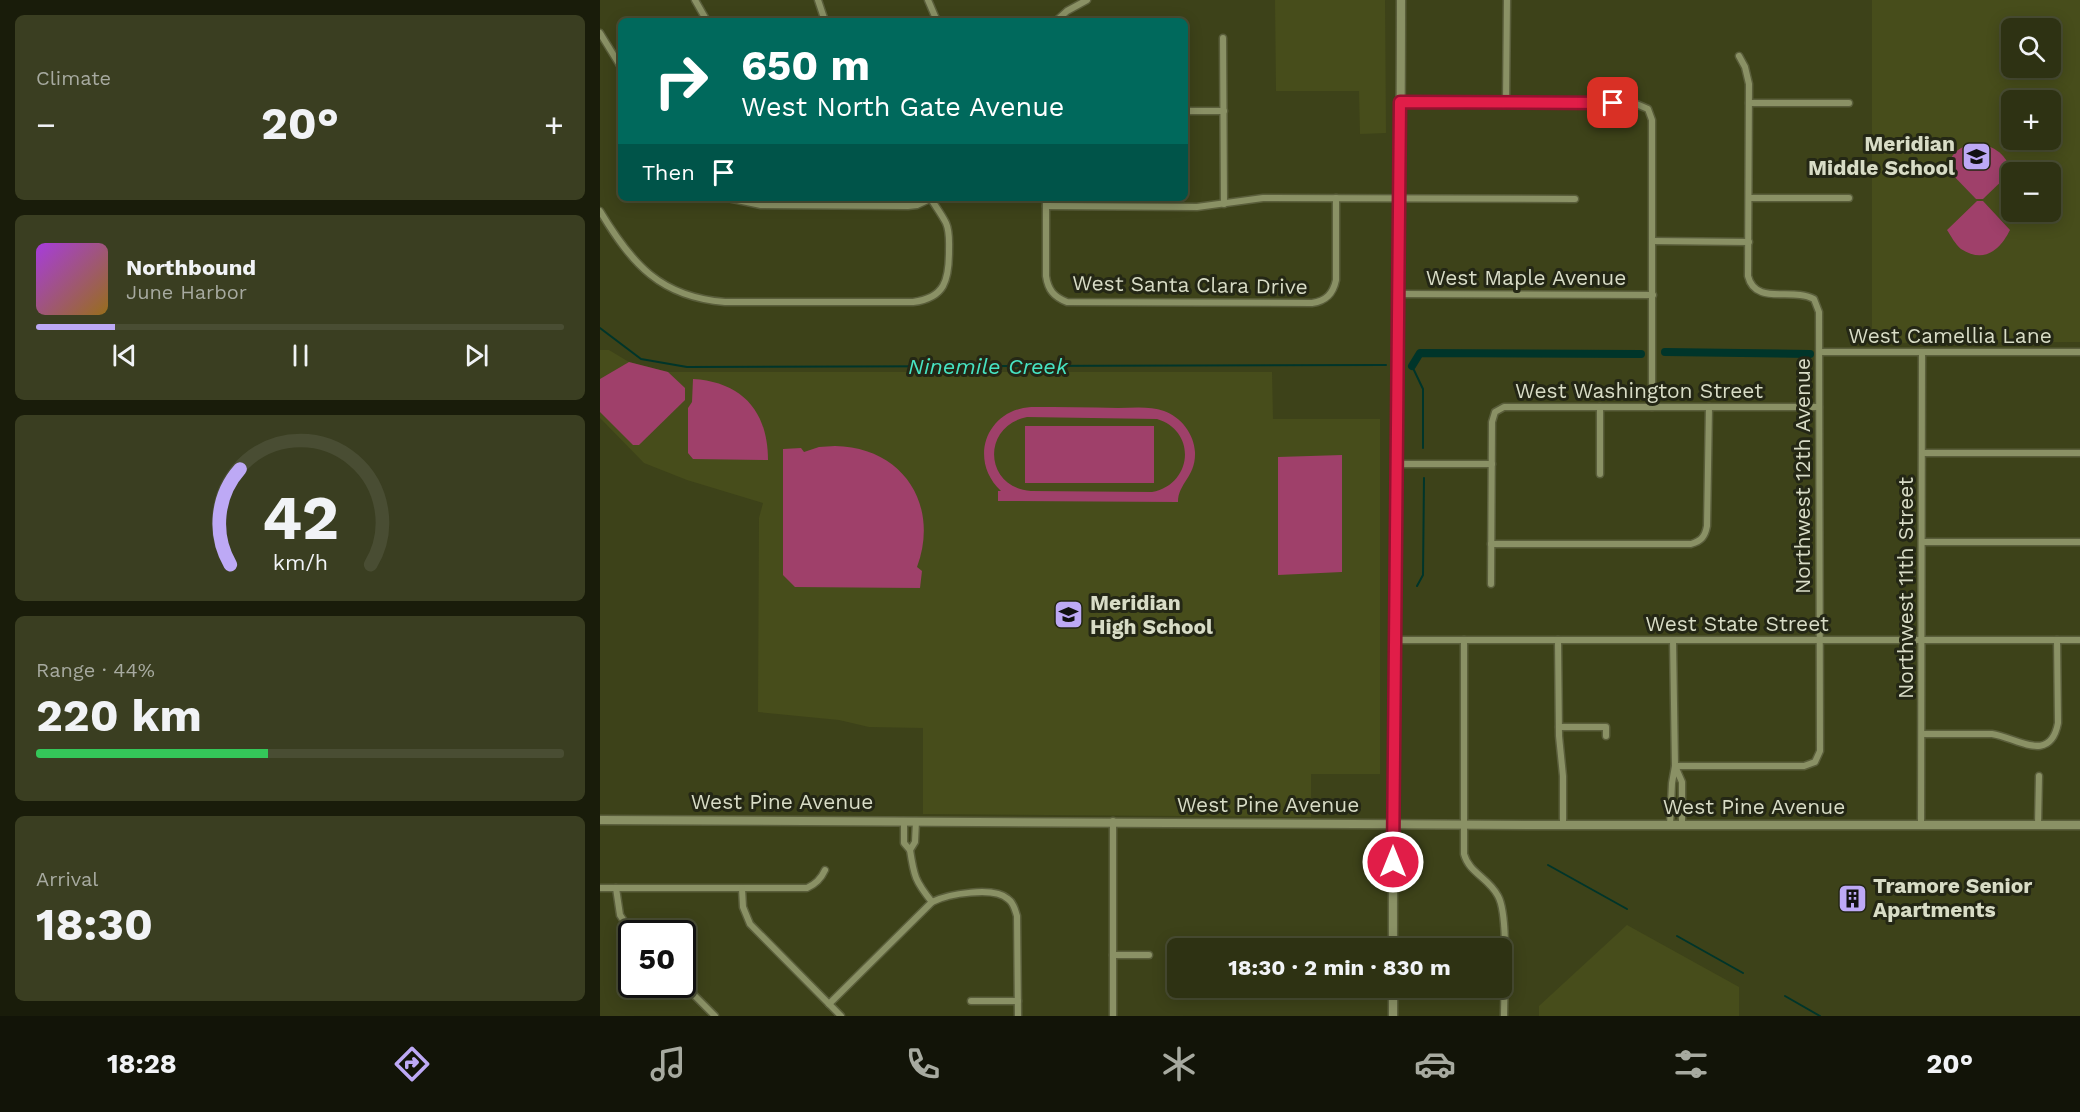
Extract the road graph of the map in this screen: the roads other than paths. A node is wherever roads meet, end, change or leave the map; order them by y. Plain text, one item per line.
1 (695, 0) edge
2 (818, 0) edge
3 (928, 0) edge
4 (1087, 0) edge
5 (1401, 0) edge
6 (1507, 0) edge
7 (705, 18) edge
8 (824, 18) edge
9 (936, 18) edge
10 (1059, 18) edge
11 (600, 33) edge
12 (1223, 38) dead end
13 (1739, 56) dead end
14 (618, 62) edge
15 (1400, 102) junction
16 (1506, 103) junction
17 (1749, 103) junction
18 (1850, 103) dead end
19 (1188, 111) edge
20 (1224, 111) junction
21 (1336, 198) junction
22 (1749, 198) junction
23 (1850, 198) dead end
24 (1399, 199) junction
25 (1575, 199) dead end
26 (740, 201) edge
27 (927, 201) edge
28 (932, 201) edge
29 (1046, 201) edge
30 (1224, 204) junction
31 (1046, 206) junction
32 (600, 212) edge
33 (1653, 241) junction
34 (1749, 242) junction
35 (1400, 294) junction
36 (1653, 295) junction
37 (1820, 352) junction
38 (1922, 352) junction
39 (2080, 352) edge
40 (1600, 407) junction
41 (1652, 407) junction
42 (1709, 407) junction
43 (1819, 407) junction
44 (1923, 453) junction
45 (2080, 453) edge
46 (1397, 464) junction
47 (1492, 464) junction
48 (1600, 474) dead end
49 (1923, 542) junction
50 (2080, 542) edge
51 (1491, 544) junction
52 (1491, 584) dead end
53 (1393, 640) junction
54 (1464, 640) junction
55 (1558, 640) junction
56 (1821, 640) junction
57 (1922, 640) junction
58 (2057, 640) junction
59 (2080, 640) edge
60 (1673, 641) junction
61 (1559, 727) junction
62 (1922, 734) junction
63 (1606, 736) dead end
64 (1675, 766) junction
65 (2038, 776) dead end
66 (600, 820) edge
67 (904, 821) junction
68 (916, 821) junction
69 (1113, 821) junction
70 (1393, 824) junction
71 (1464, 825) junction
72 (1563, 825) junction
73 (1670, 825) junction
74 (1682, 825) junction
75 (1921, 825) junction
76 (2038, 825) junction
77 (2080, 825) edge
78 (910, 850) junction
79 (1467, 864) junction
80 (1459, 868) dead end
81 (825, 870) dead end
82 (600, 888) edge
83 (616, 888) junction
84 (742, 889) junction
85 (932, 902) junction
86 (623, 920) edge
87 (1393, 938) edge
88 (1504, 938) edge
89 (1113, 955) junction
90 (1149, 955) dead end
91 (696, 997) edge
92 (1393, 998) edge
93 (1504, 998) edge
94 (971, 1001) dead end
95 (1018, 1001) junction
96 (829, 1004) junction
97 (715, 1016) edge
98 (841, 1016) edge
99 (1018, 1016) edge
100 (1113, 1016) edge
101 (1393, 1016) edge
102 (1504, 1016) edge

1 - 7 street
2 - 8 street
3 - 9 street
4 - 10 street
5 - 15 street
6 - 16 street
11 - 14 street
12 - 20 street
13 - 17 street
15 - 16 street
15 - 24 street
16 - 33 street
17 - 18 street
17 - 22 street
19 - 20 street
20 - 30 street
21 - 24 street
21 - 30 street
21 - 31 street, West Santa Clara Drive
22 - 23 street
22 - 34 street
24 - 25 street
24 - 35 street
26 - 27 street
28 - 32 street
29 - 31 street
30 - 31 street
33 - 34 street
33 - 36 street
34 - 37 street, Northwest 12th Avenue
35 - 36 street, West Maple Avenue
35 - 46 street
36 - 41 street
37 - 38 street, West Camellia Lane
37 - 43 street, Northwest 12th Avenue
38 - 39 street, West Camellia Lane
38 - 44 street, Northwest 11th Street
40 - 41 street, West Washington Street
40 - 47 street, West Washington Street
40 - 48 street
41 - 42 street, West Washington Street
42 - 43 street, West Washington Street
42 - 51 street
43 - 56 street, Northwest 12th Avenue
44 - 45 street
44 - 49 street, Northwest 11th Street
46 - 47 street
46 - 53 street
47 - 51 street
49 - 50 street
49 - 57 street, Northwest 11th Street
51 - 52 street
53 - 54 street, West State Street
53 - 70 street
54 - 55 street, West State Street
54 - 71 street
55 - 60 street, West State Street
55 - 61 street
56 - 57 street, West State Street
56 - 60 street, West State Street
56 - 64 street, Northwest 12th Avenue
57 - 58 street, West State Street
57 - 62 street, Northwest 11th Street
58 - 59 street, West State Street
58 - 62 street
60 - 64 street
61 - 63 street
61 - 72 street
62 - 75 street, Northwest 11th Street
64 - 73 street
64 - 74 street
65 - 76 street
66 - 67 street, West Pine Avenue
67 - 68 street, West Pine Avenue
67 - 78 street
68 - 69 street, West Pine Avenue
68 - 78 street
69 - 70 street, West Pine Avenue
69 - 89 street
70 - 71 street, West Pine Avenue
70 - 87 street
71 - 72 street, West Pine Avenue
71 - 79 street
72 - 73 street, West Pine Avenue
73 - 74 street, West Pine Avenue
74 - 75 street, West Pine Avenue
75 - 76 street, West Pine Avenue
76 - 77 street, West Pine Avenue
78 - 85 street
79 - 80 street
79 - 88 street
81 - 84 street
82 - 83 street
83 - 84 street
83 - 86 street
84 - 96 street
85 - 95 street
85 - 96 street
89 - 90 street
89 - 100 street
91 - 97 street
92 - 101 street
93 - 102 street
94 - 95 street
95 - 99 street
96 - 98 street

